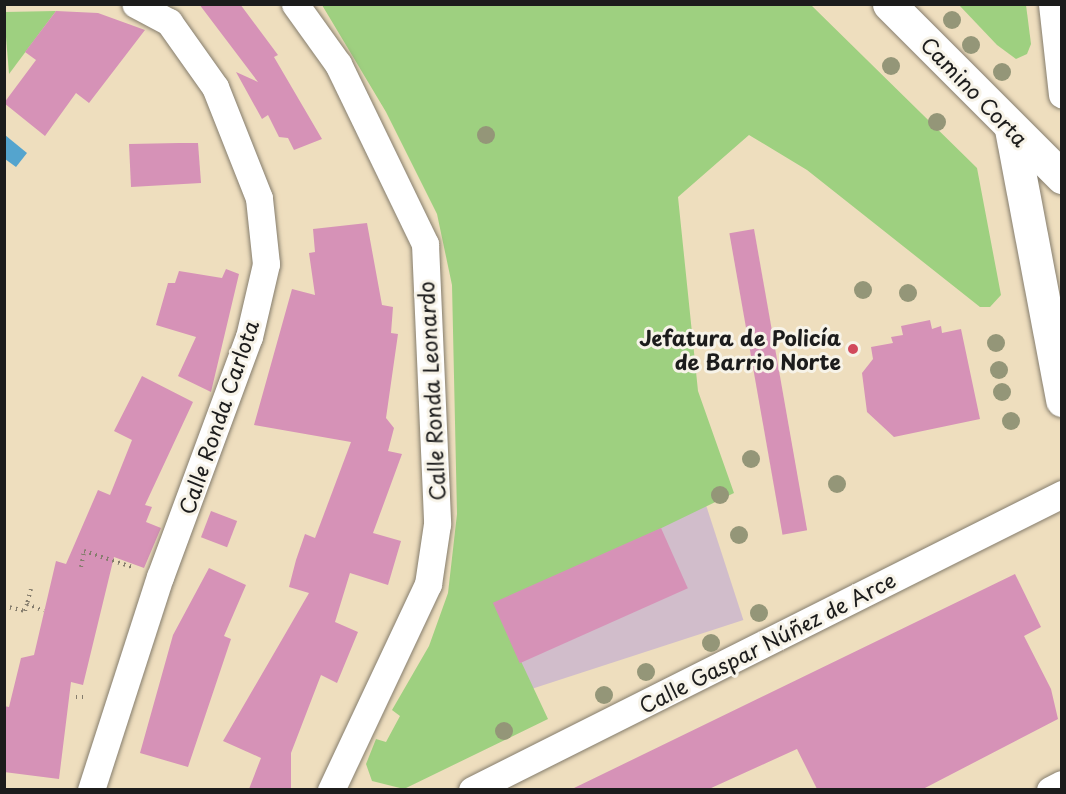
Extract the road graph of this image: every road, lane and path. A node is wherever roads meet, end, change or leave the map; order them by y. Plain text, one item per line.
1 (135, 4) edge
2 (295, 4) edge
3 (889, 4) edge
4 (1052, 4) edge
5 (1061, 80) edge
6 (1011, 129) junction
7 (1062, 177) edge
8 (1062, 400) edge
9 (1062, 494) edge
10 (81, 567) dead end
11 (143, 571) dead end
12 (31, 589) dead end
13 (27, 604) junction
14 (4, 606) edge
15 (44, 611) dead end
16 (347, 777) edge
17 (1062, 784) edge
18 (91, 789) edge
19 (331, 789) edge
20 (472, 789) edge
21 (1050, 789) edge

1 - 18 street, Calle Ronda Carlota
2 - 16 street, Calle Ronda Leonardo
3 - 6 street, Camino Corta
4 - 5 street
6 - 7 street, Camino Corta
6 - 8 street
9 - 20 street, Calle Gaspar Núñez de Arce
10 - 11 path
12 - 13 path
13 - 14 path
13 - 15 path
16 - 19 street, Calle Ronda Leonardo
17 - 21 street

